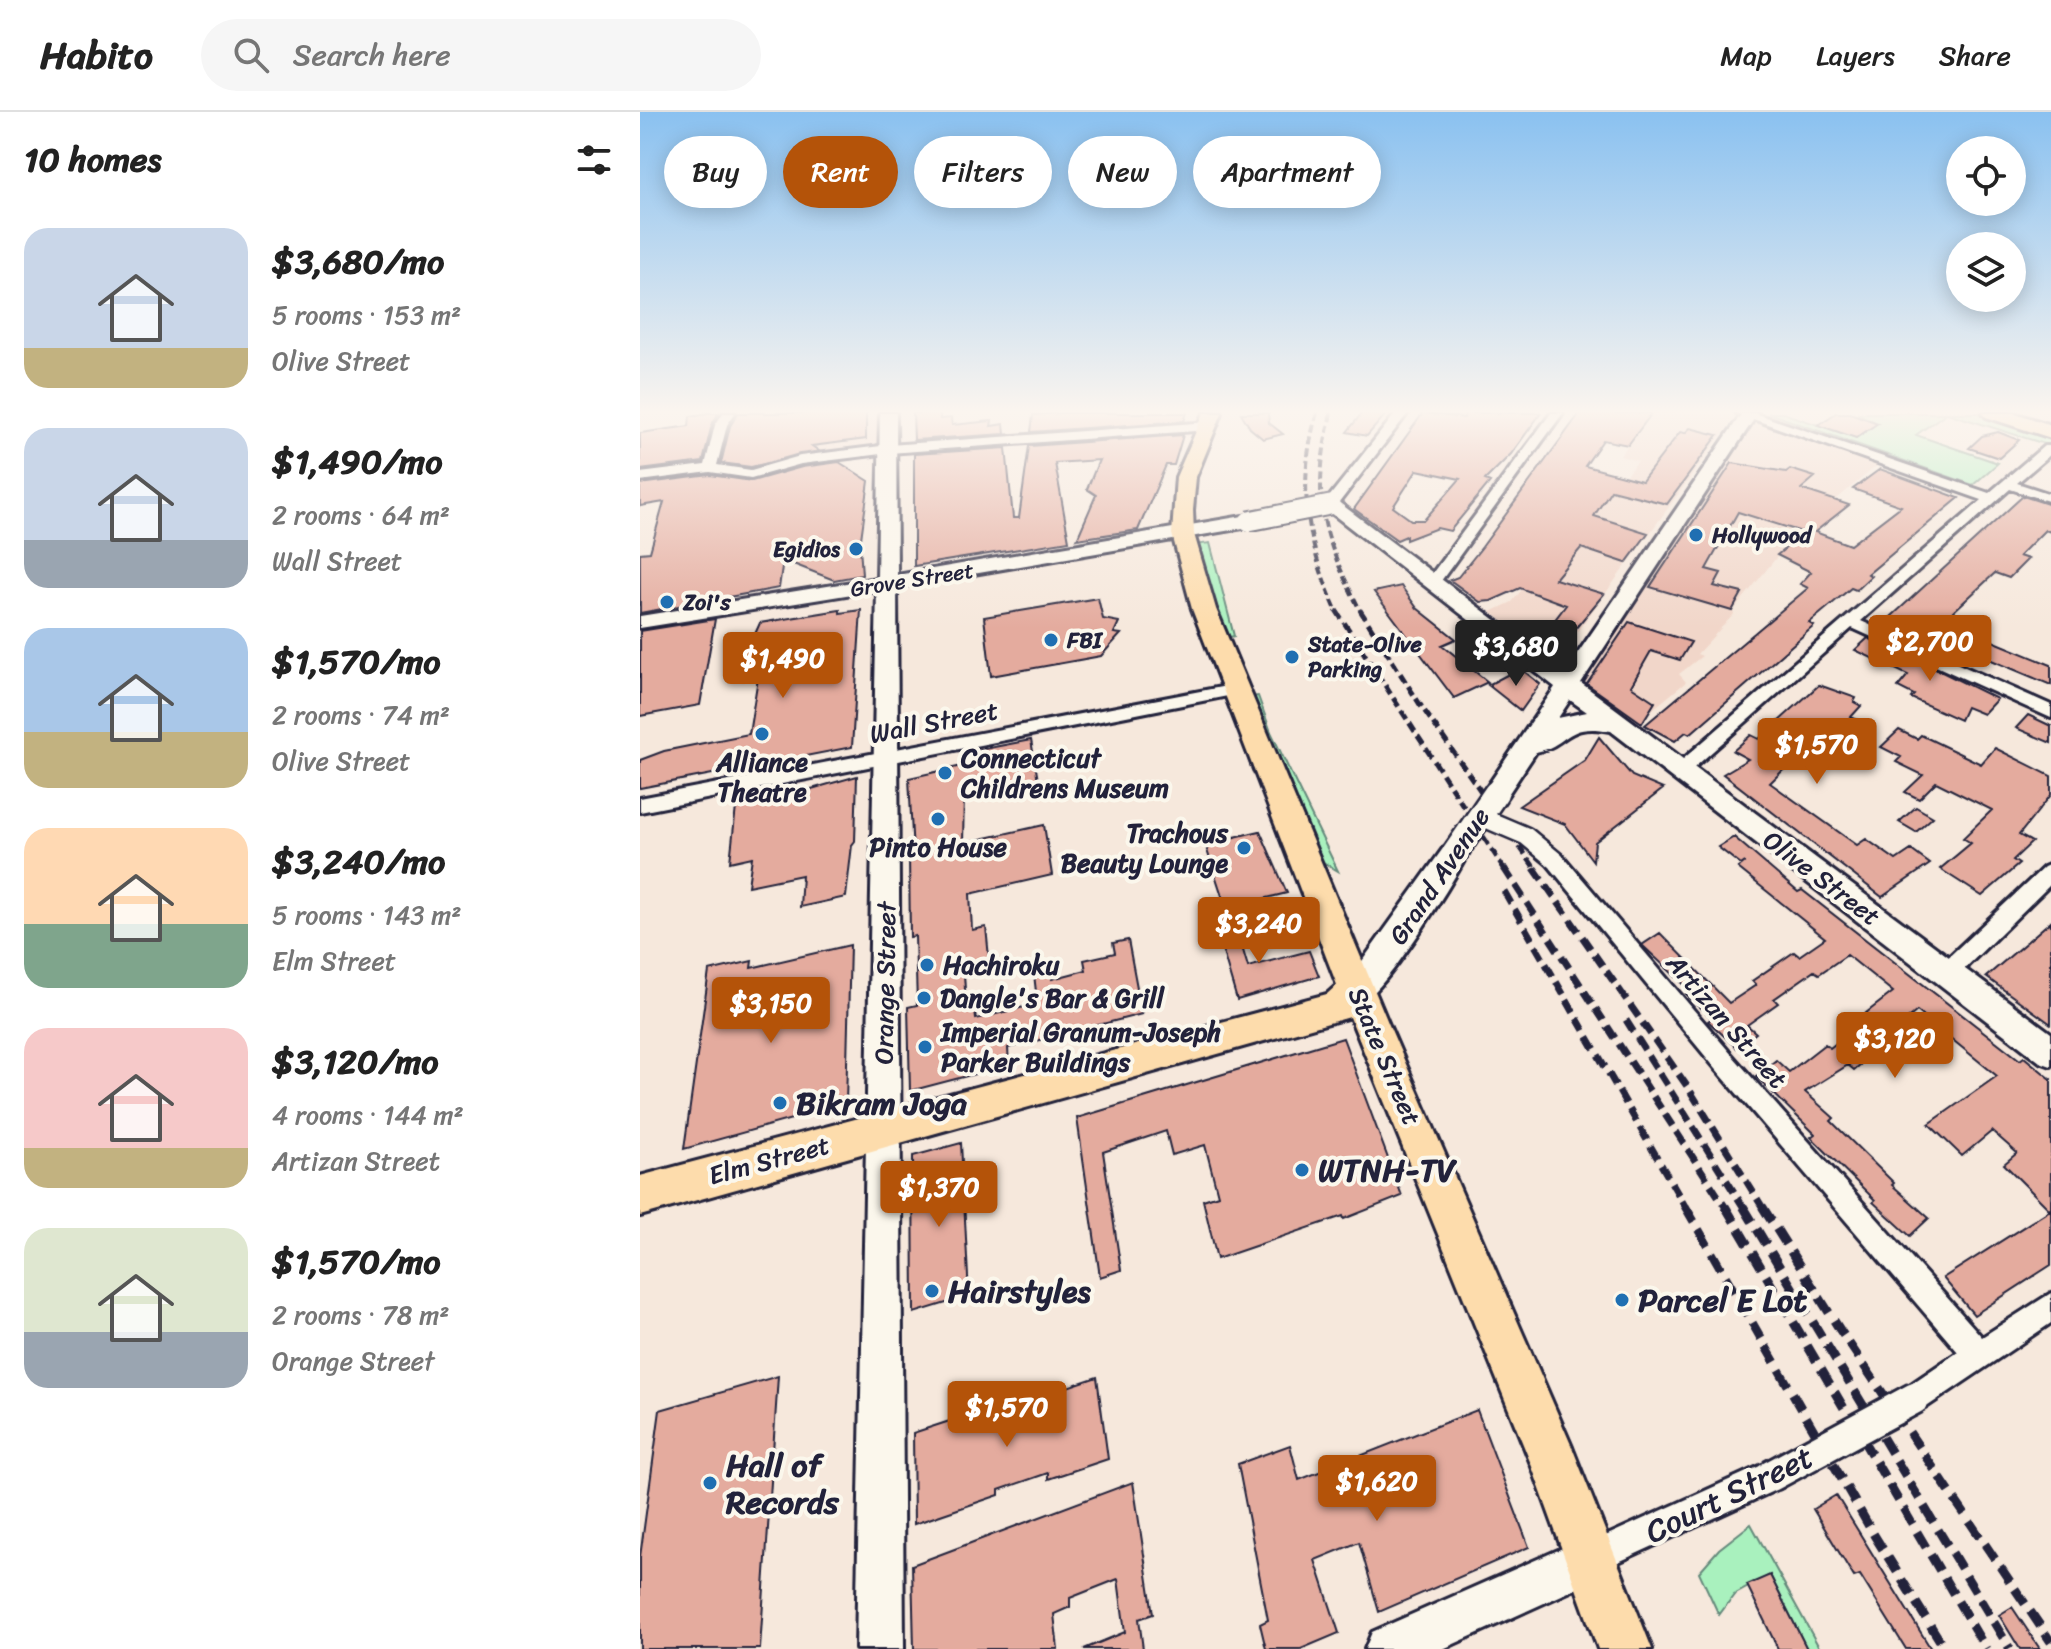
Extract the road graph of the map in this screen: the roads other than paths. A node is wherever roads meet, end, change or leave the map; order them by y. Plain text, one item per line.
1 (889, 485) edge
2 (1186, 485) edge
3 (1346, 485) edge
4 (1504, 485) edge
5 (1699, 485) edge
6 (1952, 485) edge
7 (2008, 485) edge
8 (2011, 485) edge
9 (1990, 498) junction
10 (2051, 498) edge
11 (1330, 505) junction
12 (1183, 534) junction
13 (888, 582) junction
14 (1433, 582) junction
15 (640, 622) edge
16 (1851, 622) junction
17 (1566, 683) junction
18 (1237, 689) junction
19 (2051, 712) edge
20 (1623, 726) junction
21 (886, 757) junction
22 (1518, 760) junction
23 (1681, 770) junction
24 (640, 805) edge
25 (1479, 816) junction
26 (2051, 872) edge
27 (1947, 972) junction
28 (1357, 989) junction
29 (2051, 1052) edge
30 (882, 1128) junction
31 (640, 1196) edge
32 (2051, 1307) edge
33 (1980, 1356) junction
34 (1590, 1559) junction
35 (880, 1649) edge
36 (1389, 1649) edge
37 (1625, 1649) edge

1 - 13 main road, Orange Street
2 - 12 main road, State Street
3 - 11 street
4 - 14 street
5 - 17 main road, Grand Avenue
6 - 9 street
7 - 9 street
8 - 10 street
9 - 16 street
11 - 12 main road, bridge
11 - 14 main road, Olive Street
12 - 13 main road, Grove Street
12 - 18 main road, State Street
13 - 15 main road, Grove Street
13 - 21 main road, Orange Street
14 - 17 main road, Olive Street
16 - 19 street
16 - 23 street
17 - 20 main road, Olive Street
17 - 22 main road, Grand Avenue
18 - 21 street, Wall Street
18 - 28 main road, State Street
20 - 22 main road, Grand Avenue
20 - 23 main road, Olive Street
21 - 24 street, Wall Street
21 - 30 main road, Orange Street
22 - 25 main road, Grand Avenue, bridge
23 - 27 main road, Olive Street
25 - 28 main road, Grand Avenue, bridge
25 - 33 street, Artizan Street, bridge
26 - 27 street
27 - 29 main road, Olive Street
28 - 30 main road, Elm Street
28 - 34 main road, State Street
30 - 31 main road, Elm Street
30 - 35 main road, Orange Street
32 - 33 street, Court Street
33 - 34 street, Court Street, bridge
34 - 36 main road, Court Street
34 - 37 main road, State Street

